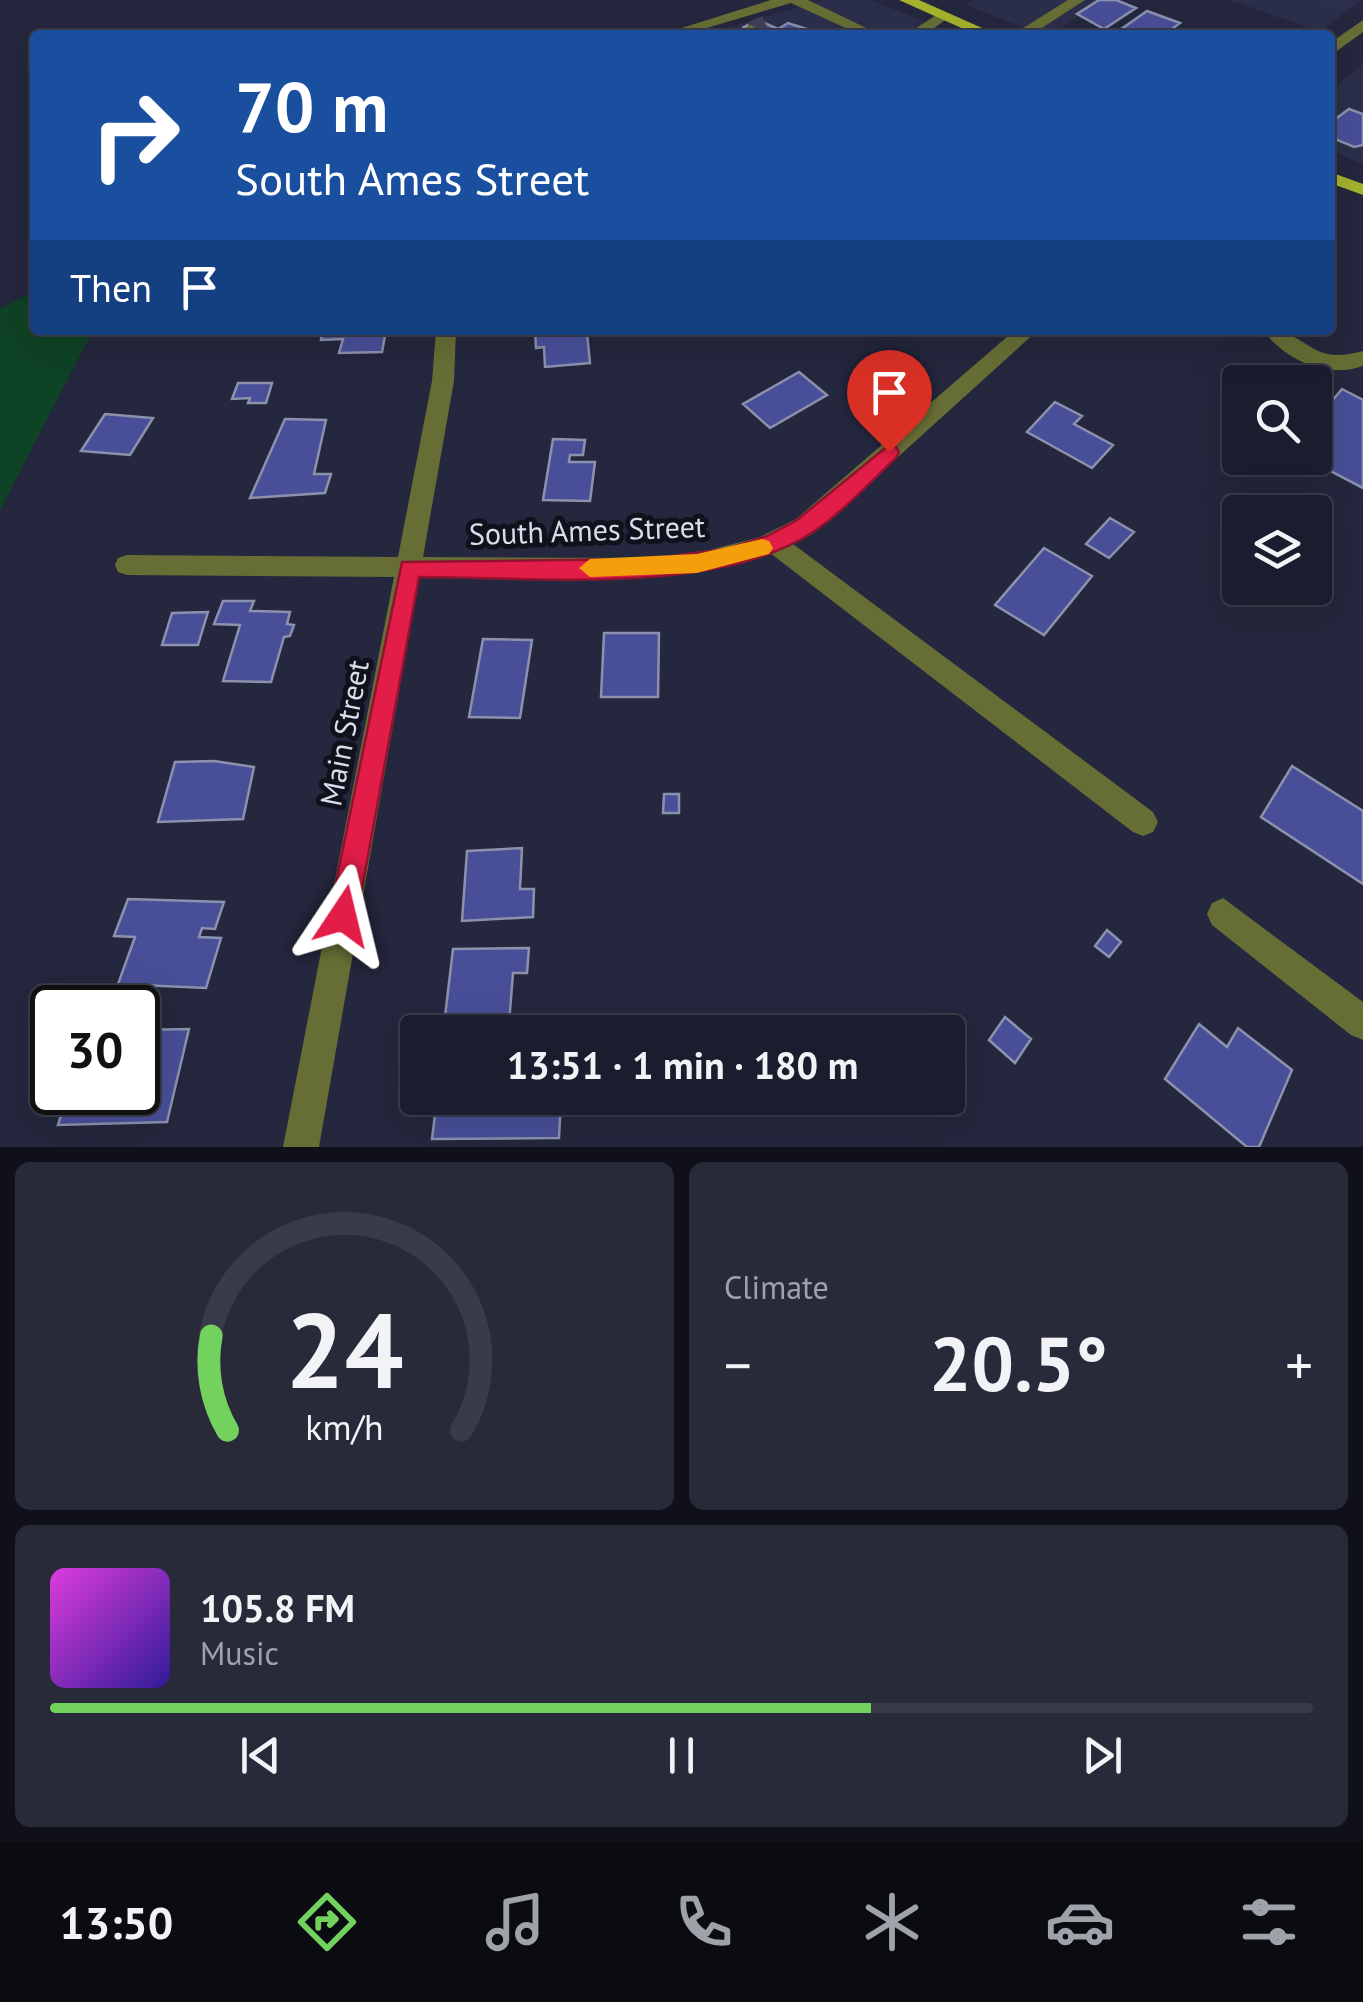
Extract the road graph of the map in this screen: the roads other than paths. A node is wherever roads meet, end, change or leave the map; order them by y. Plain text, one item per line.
1 (787, 0) edge
2 (845, 0) edge
3 (906, 0) edge
4 (1078, 0) edge
5 (808, 5) edge
6 (944, 16) junction
7 (711, 22) junction
8 (1363, 25) edge
9 (753, 29) tunnel mouth
10 (684, 30) edge
11 (724, 30) edge
12 (862, 30) edge
13 (922, 30) edge
14 (978, 30) edge
15 (1028, 30) edge
16 (1335, 47) edge
17 (1335, 179) edge
18 (1363, 190) edge
19 (446, 335) edge
20 (1022, 335) edge
21 (1278, 335) edge
22 (1363, 358) edge
23 (774, 543) junction
24 (127, 565) dead end
25 (410, 568) junction
26 (1143, 822) dead end
27 (1224, 914) dead end
28 (1363, 1023) edge
29 (301, 1147) edge

1 - 7 street
2 - 5 street
3 - 6 main road
4 - 15 street
5 - 9 street
5 - 12 street
6 - 13 street
6 - 14 main road
7 - 10 street
7 - 11 street
8 - 16 street
17 - 18 main road
19 - 25 street, Main Street
20 - 23 street, South Ames Street
21 - 22 street
23 - 25 street, South Ames Street
23 - 26 street
24 - 25 street, South Ames Street
25 - 29 street, Main Street
27 - 28 street

